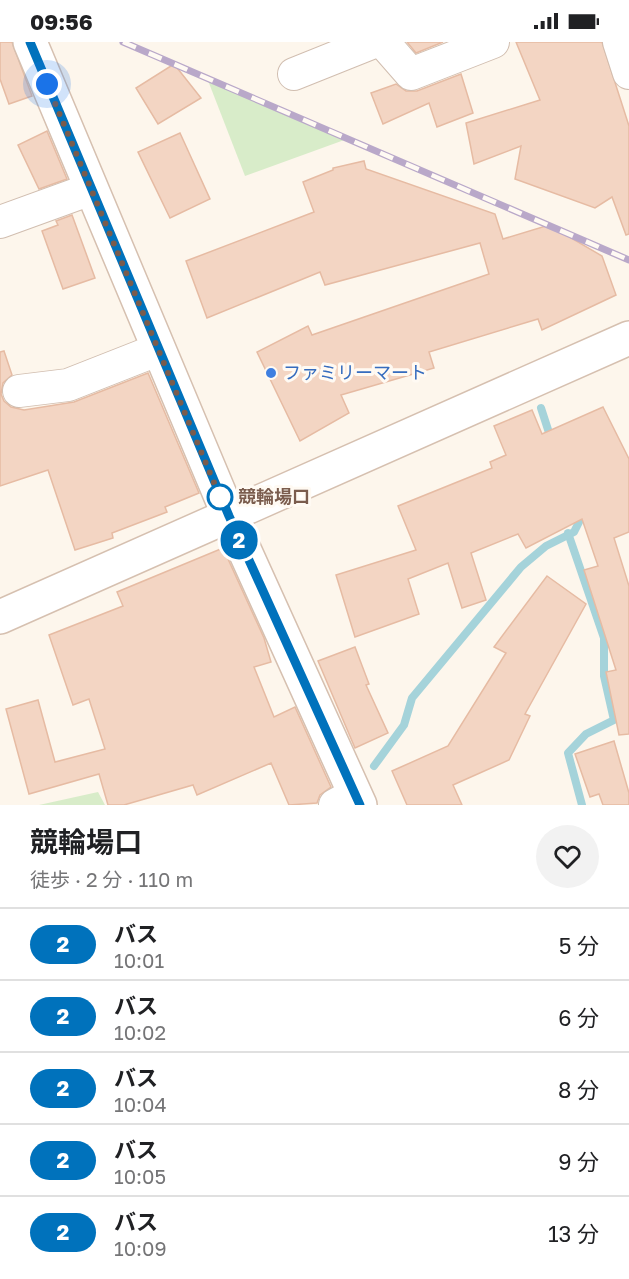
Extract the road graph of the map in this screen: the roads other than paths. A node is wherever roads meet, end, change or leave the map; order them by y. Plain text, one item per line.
1 (30, 42) edge
2 (374, 42) edge
3 (383, 42) edge
4 (493, 42) edge
5 (294, 74) dead end
6 (91, 189) junction
7 (0, 222) edge
8 (629, 338) edge
9 (157, 350) junction
10 (19, 391) dead end
11 (229, 516) junction
12 (0, 617) edge
13 (350, 801) edge

1 - 6 main road
2 - 5 street
3 - 4 street
6 - 7 street
6 - 9 main road
8 - 11 main road
9 - 10 street
9 - 11 main road
11 - 12 main road
11 - 13 main road

